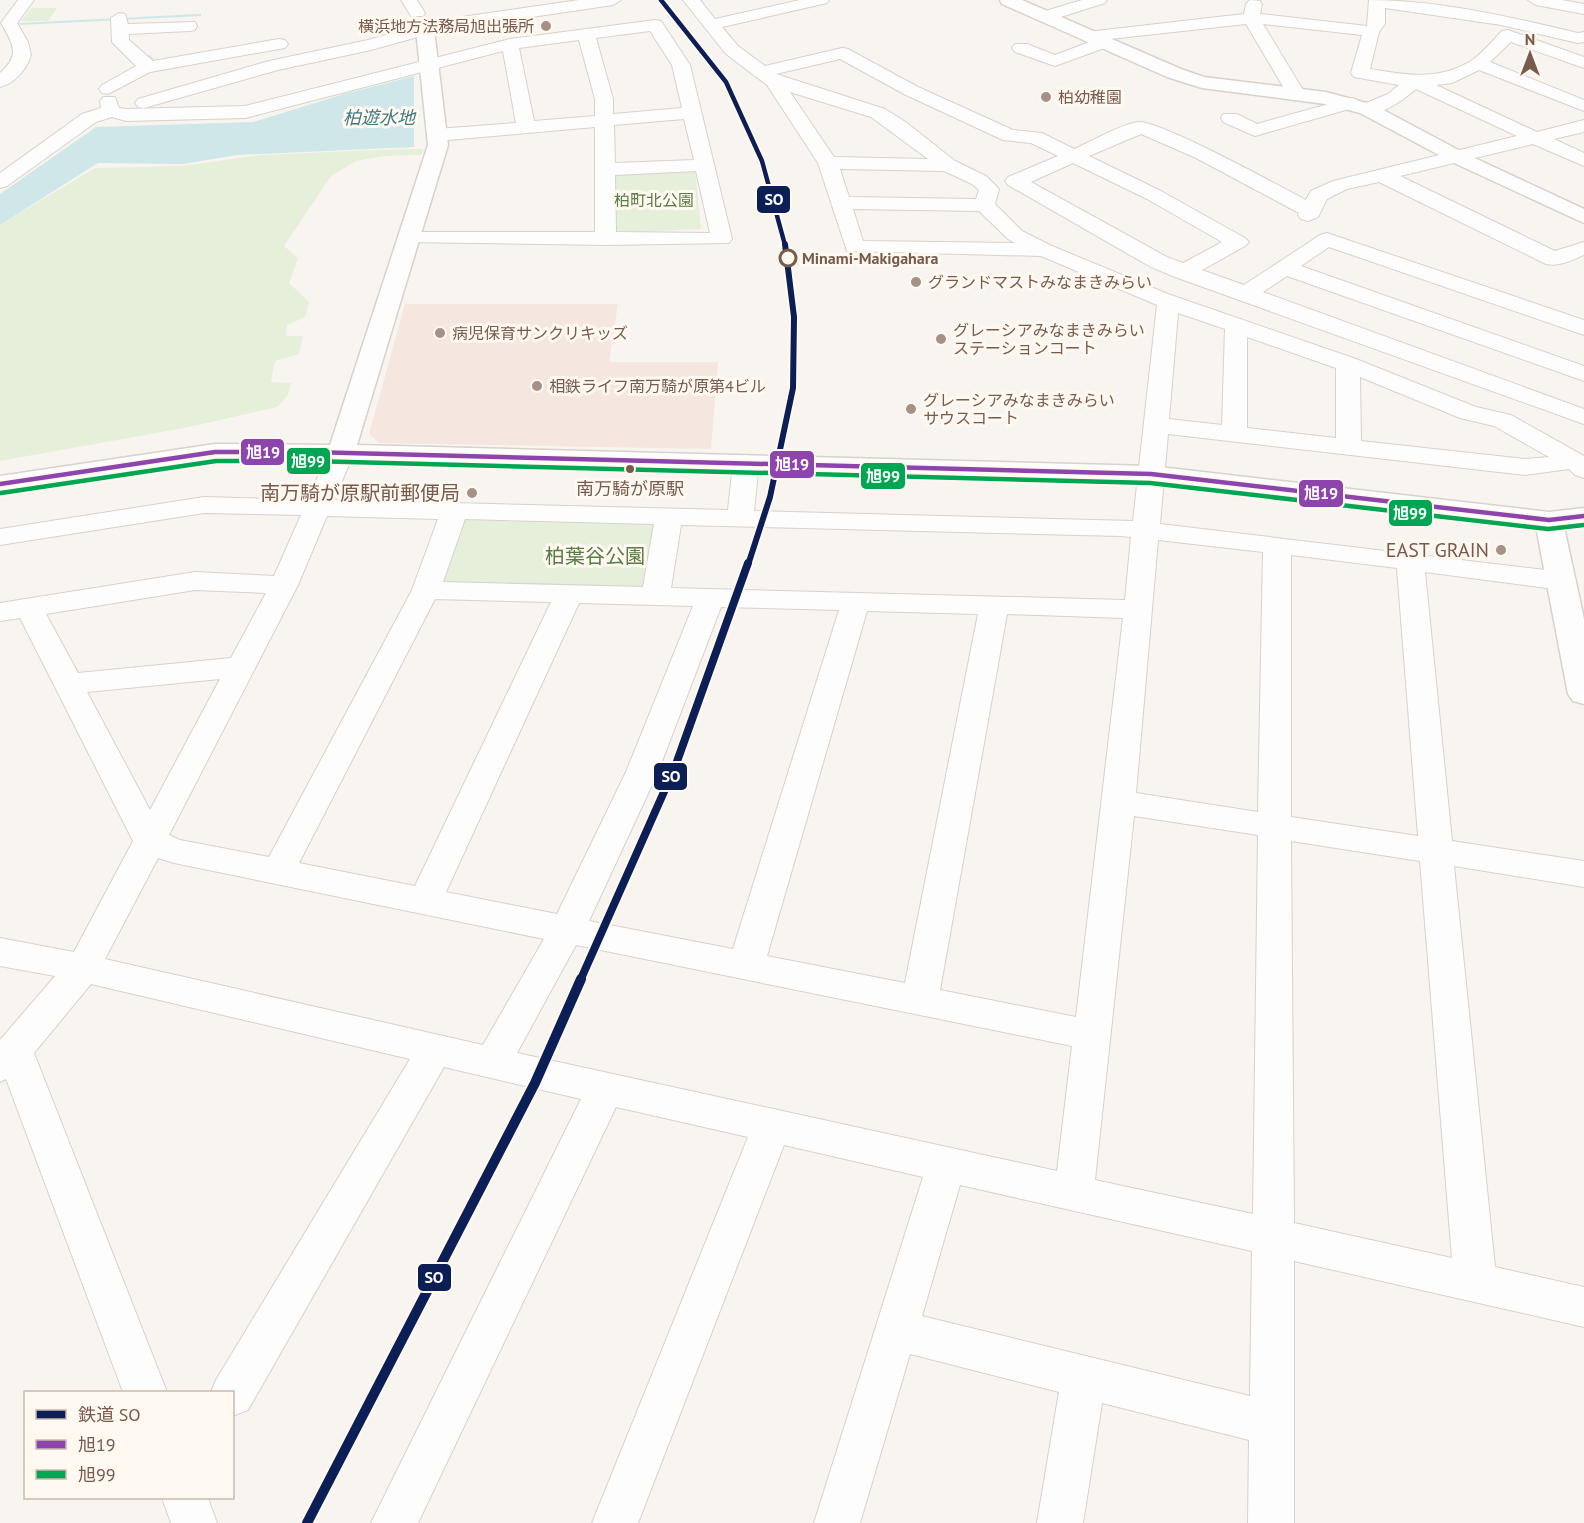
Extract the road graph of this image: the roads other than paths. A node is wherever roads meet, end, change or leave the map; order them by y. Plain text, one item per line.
1 (26, 0) edge
2 (613, 0) edge
3 (691, 0) edge
4 (821, 0) edge
5 (1008, 0) edge
6 (1099, 0) edge
7 (1254, 0) edge
8 (1536, 0) edge
9 (1377, 1) edge
10 (1564, 2) edge
11 (438, 8) dead end
12 (1584, 9) edge
13 (417, 14) edge
14 (1045, 17) junction
15 (397, 18) dead end
16 (1251, 18) junction
17 (711, 25) junction
18 (5, 26) edge
19 (189, 26) dead end
20 (1371, 31) junction
21 (586, 34) junction
22 (1584, 37) edge
23 (1099, 39) junction
24 (296, 40) dead end
25 (2, 44) dead end
26 (22, 44) junction
27 (510, 44) junction
28 (1021, 48) dead end
29 (1478, 63) junction
30 (1584, 63) edge
31 (430, 64) junction
32 (145, 68) junction
33 (4, 75) edge
34 (768, 77) junction
35 (1414, 82) junction
36 (1297, 95) junction
37 (109, 100) junction
38 (1358, 106) junction
39 (1584, 106) edge
40 (693, 114) junction
41 (1230, 118) dead end
42 (604, 121) junction
43 (1584, 126) edge
44 (526, 127) junction
45 (437, 135) junction
46 (1534, 139) junction
47 (1071, 156) junction
48 (1459, 158) junction
49 (1584, 160) edge
50 (828, 163) junction
51 (705, 165) junction
52 (948, 165) junction
53 (606, 169) junction
54 (1380, 175) junction
55 (0, 182) edge
56 (841, 203) junction
57 (985, 205) junction
58 (1584, 217) edge
59 (409, 238) junction
60 (606, 239) junction
61 (1584, 248) edge
62 (1045, 250) junction
63 (1283, 267) junction
64 (1190, 275) junction
65 (1247, 293) junction
66 (1164, 301) junction
67 (1236, 326) junction
68 (1578, 326) edge
69 (1533, 356) junction
70 (1348, 364) junction
71 (1584, 374) edge
72 (1499, 386) junction
73 (1584, 417) edge
74 (1155, 425) junction
75 (1234, 434) junction
76 (1348, 447) junction
77 (341, 453) junction
78 (746, 463) junction
79 (1580, 466) edge
80 (1150, 474) junction
81 (0, 484) edge
82 (319, 508) junction
83 (454, 512) junction
84 (1584, 516) edge
85 (669, 517) junction
86 (740, 519) junction
87 (1549, 520) junction
88 (1145, 529) junction
89 (0, 537) edge
90 (1277, 545) junction
91 (1410, 562) junction
92 (1562, 581) junction
93 (284, 585) junction
94 (426, 590) junction
95 (569, 594) junction
96 (657, 596) junction
97 (711, 597) junction
98 (856, 601) junction
99 (994, 605) junction
100 (1137, 609) junction
101 (14, 610) edge
102 (242, 667) junction
103 (68, 684) junction
104 (1584, 694) edge
105 (1119, 802) junction
106 (1273, 826) junction
107 (149, 840) junction
108 (1438, 852) junction
109 (278, 872) junction
110 (1584, 874) edge
111 (425, 901) junction
112 (567, 930) junction
113 (0, 952) edge
114 (746, 966) junction
115 (83, 968) junction
116 (920, 1001) junction
117 (1092, 1035) junction
118 (435, 1050) junction
119 (7, 1058) edge
120 (492, 1063) junction
121 (606, 1087) junction
122 (773, 1125) junction
123 (947, 1163) junction
124 (1074, 1192) junction
125 (1274, 1237) junction
126 (1475, 1282) junction
127 (1584, 1307) edge
128 (896, 1330) junction
129 (1084, 1377) junction
130 (145, 1391) edge
131 (234, 1392) edge
132 (1272, 1424) junction
133 (186, 1499) edge
134 (194, 1523) edge
135 (394, 1523) edge
136 (615, 1523) edge
137 (837, 1523) edge
138 (1060, 1523) edge
139 (1271, 1523) edge

1 - 18 street
2 - 13 street
3 - 17 street
4 - 17 street
5 - 14 street
6 - 14 street
7 - 16 street
8 - 10 street
9 - 20 street
9 - 22 street
10 - 12 street
11 - 13 street
13 - 15 street
13 - 31 street
13 - 37 street
14 - 23 street
16 - 20 street
16 - 23 street
16 - 36 street
17 - 34 street
18 - 26 street
19 - 32 street
20 - 35 street
21 - 27 street
21 - 40 street
21 - 42 street
23 - 28 street
23 - 36 street
24 - 32 street
25 - 26 street
26 - 33 street
27 - 31 street
27 - 44 street
29 - 30 street
29 - 35 street
29 - 39 street
31 - 37 street
31 - 45 street
32 - 37 street
34 - 47 street
34 - 50 street
34 - 52 street
35 - 38 street
35 - 46 street
36 - 38 street
37 - 55 street
38 - 41 street
38 - 48 street
40 - 42 street
40 - 51 street
42 - 44 street
42 - 53 street
43 - 46 street
44 - 45 street
45 - 59 street
46 - 48 street
46 - 49 street
47 - 54 street
47 - 64 street
47 - 64 street
48 - 54 street
48 - 58 street
50 - 52 street
50 - 56 street
51 - 53 street
51 - 60 street
52 - 57 street
53 - 60 street
54 - 61 street
56 - 57 street
56 - 62 street
57 - 62 street
59 - 60 street
59 - 77 street
62 - 66 street
63 - 65 street
63 - 68 street
63 - 69 street
64 - 65 street
64 - 66 street
65 - 72 street
66 - 67 street
66 - 74 street
67 - 70 street
67 - 75 street
68 - 69 street
69 - 71 street
69 - 72 street
70 - 76 street
70 - 79 street
72 - 73 street
74 - 75 street
74 - 80 street
75 - 76 street
76 - 79 street
77 - 78 street
77 - 81 street
77 - 82 street
78 - 80 street
78 - 86 street
80 - 87 street
80 - 88 street
82 - 83 street
82 - 89 street
82 - 93 street
83 - 85 street
83 - 94 street
84 - 87 street
85 - 86 street
85 - 96 street
86 - 88 street
87 - 92 street
88 - 90 street
88 - 100 street
90 - 91 street
90 - 106 street
91 - 92 street
91 - 108 street
92 - 104 street
93 - 101 street
93 - 102 street
94 - 95 street
94 - 109 street
95 - 96 street
95 - 111 street
96 - 97 street
97 - 98 street
97 - 112 street
98 - 99 street
98 - 114 street
99 - 100 street
99 - 116 street
100 - 105 street
101 - 103 street
102 - 103 street
102 - 107 street
103 - 107 street
105 - 106 street
105 - 117 street
106 - 108 street
106 - 125 street
107 - 109 street
107 - 115 street
108 - 110 street
108 - 126 street
109 - 111 street
111 - 112 street
112 - 114 street
112 - 120 street
113 - 115 street
114 - 116 street
115 - 118 street
115 - 119 street
116 - 117 street
117 - 124 street
118 - 120 street
118 - 131 street
119 - 130 street
120 - 121 street
121 - 122 street
121 - 135 street
122 - 123 street
122 - 136 street
123 - 124 street
123 - 128 street
124 - 125 street
125 - 126 street
125 - 132 street
126 - 127 street
128 - 129 street
128 - 137 street
129 - 132 street
129 - 138 street
132 - 139 street
133 - 134 street

